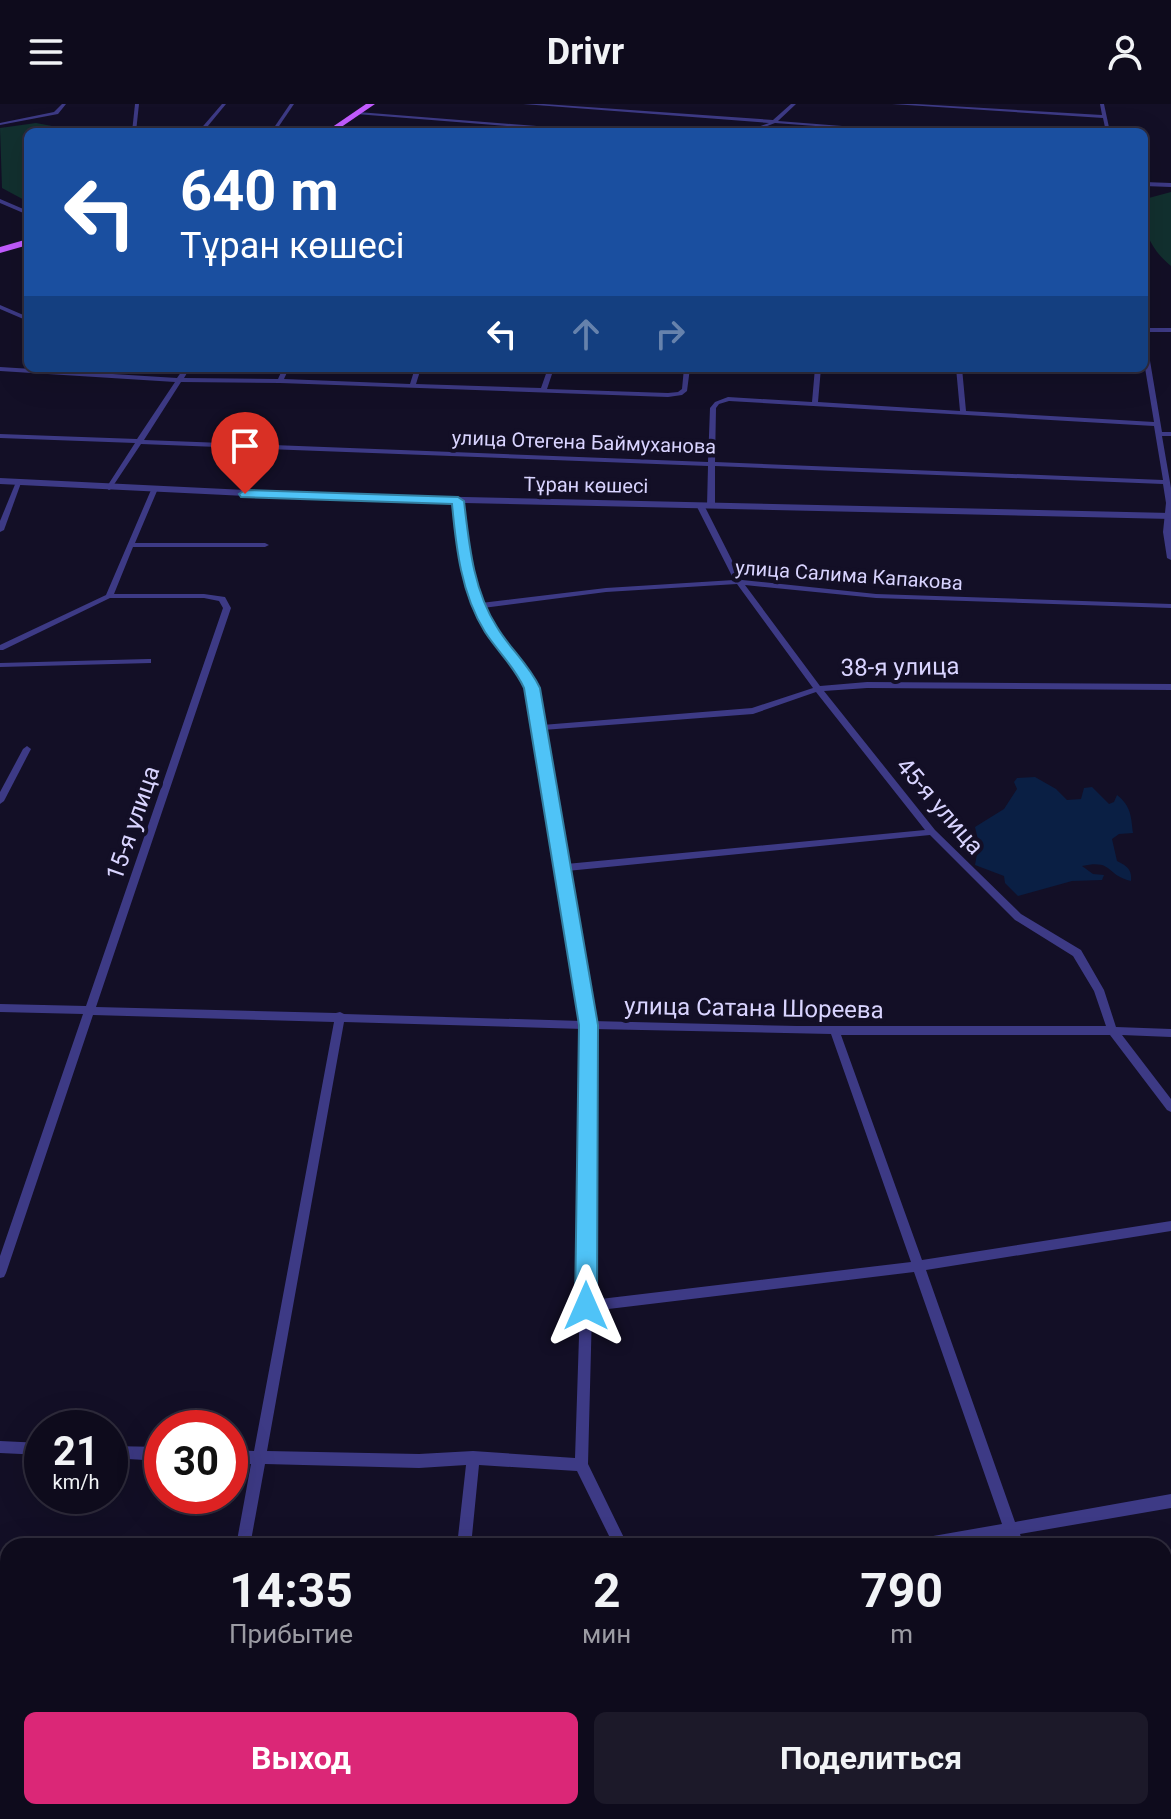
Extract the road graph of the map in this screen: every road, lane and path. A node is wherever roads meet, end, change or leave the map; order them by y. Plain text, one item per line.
1 (64, 104) edge
2 (137, 104) edge
3 (224, 104) edge
4 (292, 104) edge
5 (371, 104) edge
6 (525, 104) edge
7 (794, 104) edge
8 (894, 104) edge
9 (1102, 104) edge
10 (554, 105) edge
11 (358, 113) junction
12 (1105, 117) junction
13 (773, 123) junction
14 (0, 124) edge
15 (134, 128) edge
16 (203, 128) edge
17 (276, 128) edge
18 (335, 128) edge
19 (517, 128) edge
20 (539, 128) edge
21 (758, 128) edge
22 (853, 128) edge
23 (1107, 128) edge
24 (1148, 184) edge
25 (1171, 185) edge
26 (0, 201) edge
27 (8, 205) junction
28 (0, 207) edge
29 (24, 211) edge
30 (24, 243) edge
31 (0, 250) edge
32 (0, 307) edge
33 (24, 317) edge
34 (1148, 330) edge
35 (1171, 330) edge
36 (0, 369) edge
37 (24, 370) edge
38 (49, 372) edge
39 (185, 372) edge
40 (284, 372) edge
41 (417, 372) edge
42 (550, 372) edge
43 (687, 372) edge
44 (818, 372) edge
45 (959, 372) edge
46 (1147, 372) edge
47 (180, 380) junction
48 (280, 381) junction
49 (412, 386) junction
50 (543, 391) junction
51 (815, 403) junction
52 (963, 411) junction
53 (1157, 424) junction
54 (1158, 434) junction
55 (1171, 434) edge
56 (0, 436) edge
57 (142, 442) junction
58 (712, 463) junction
59 (0, 481) edge
60 (1166, 482) junction
61 (18, 483) junction
62 (109, 488) junction
63 (153, 491) junction
64 (458, 501) junction
65 (706, 506) junction
66 (1169, 516) edge
67 (0, 530) edge
68 (133, 545) junction
69 (265, 545) dead end
70 (1171, 558) edge
71 (739, 582) junction
72 (109, 596) junction
73 (478, 606) junction
74 (1171, 606) edge
75 (0, 648) edge
76 (148, 661) dead end
77 (0, 665) edge
78 (1171, 687) edge
79 (818, 689) junction
80 (539, 728) junction
81 (27, 749) dead end
82 (0, 801) edge
83 (932, 832) junction
84 (564, 868) junction
85 (0, 1008) edge
86 (91, 1010) junction
87 (340, 1016) junction
88 (588, 1025) junction
89 (1112, 1030) junction
90 (835, 1031) junction
91 (1171, 1033) edge
92 (1171, 1107) edge
93 (1171, 1226) edge
94 (918, 1266) junction
95 (0, 1273) edge
96 (586, 1306) junction
97 (0, 1447) edge
98 (24, 1448) edge
99 (248, 1458) edge
100 (258, 1458) junction
101 (473, 1458) junction
102 (581, 1465) junction
103 (1171, 1501) edge
104 (1012, 1531) junction
105 (244, 1538) edge
106 (465, 1538) edge
107 (617, 1538) edge
108 (967, 1538) edge
109 (1014, 1538) edge

1 - 14 street
2 - 15 street
3 - 16 street
4 - 17 street
5 - 11 main road
6 - 10 street
7 - 13 street
8 - 12 street
9 - 12 street
10 - 13 street
10 - 20 street
11 - 18 main road
11 - 19 street
12 - 23 street
13 - 21 street
13 - 22 street
24 - 25 street
26 - 27 street
27 - 28 street
27 - 29 street
30 - 31 main road
32 - 33 street
34 - 35 street
36 - 37 street
38 - 47 street
39 - 47 street
40 - 48 street
41 - 49 street
42 - 50 street
43 - 50 street
44 - 51 street
45 - 52 street
46 - 53 street
47 - 48 street
47 - 57 street
48 - 49 street
49 - 50 street
51 - 52 street
51 - 58 street
52 - 53 street
53 - 54 street
54 - 55 street
54 - 60 street
56 - 57 street, улица Отегена Баймуханова
57 - 58 street, улица Отегена Баймуханова
57 - 62 street
58 - 60 street, улица Отегена Баймуханова
58 - 65 street
59 - 61 street, Тұран көшесі
60 - 66 street
61 - 62 street, Тұран көшесі
61 - 67 street
62 - 63 street, Тұран көшесі
63 - 64 street, Тұран көшесі
63 - 68 street
64 - 65 street, Тұран көшесі
64 - 73 street
65 - 66 street, Тұран көшесі
65 - 71 street, 45-я улица
66 - 70 street
68 - 69 street
68 - 72 street
71 - 73 street, улица Салима Капакова
71 - 74 street, улица Салима Капакова
71 - 79 street, 45-я улица
72 - 75 street
72 - 86 street, 15-я улица
73 - 80 street
76 - 77 street
78 - 79 street, 38-я улица
79 - 80 street, 38-я улица
79 - 83 street, 45-я улица
80 - 84 street
81 - 82 street
83 - 84 street
83 - 89 street, 45-я улица
84 - 88 street
85 - 86 street, улица Сатана Шореева
86 - 87 street, улица Сатана Шореева
86 - 95 street, 15-я улица
87 - 88 street, улица Сатана Шореева
87 - 100 street
88 - 90 street, улица Сатана Шореева
88 - 96 street
89 - 90 street, улица Сатана Шореева
89 - 91 street, улица Сатана Шореева
89 - 92 street, 45-я улица
90 - 94 street
93 - 94 street
94 - 96 street
94 - 104 street
96 - 102 street
97 - 98 street
99 - 100 street
100 - 101 street
100 - 105 street
101 - 102 street
101 - 106 street
102 - 107 street
103 - 104 street
104 - 108 street
104 - 109 street

